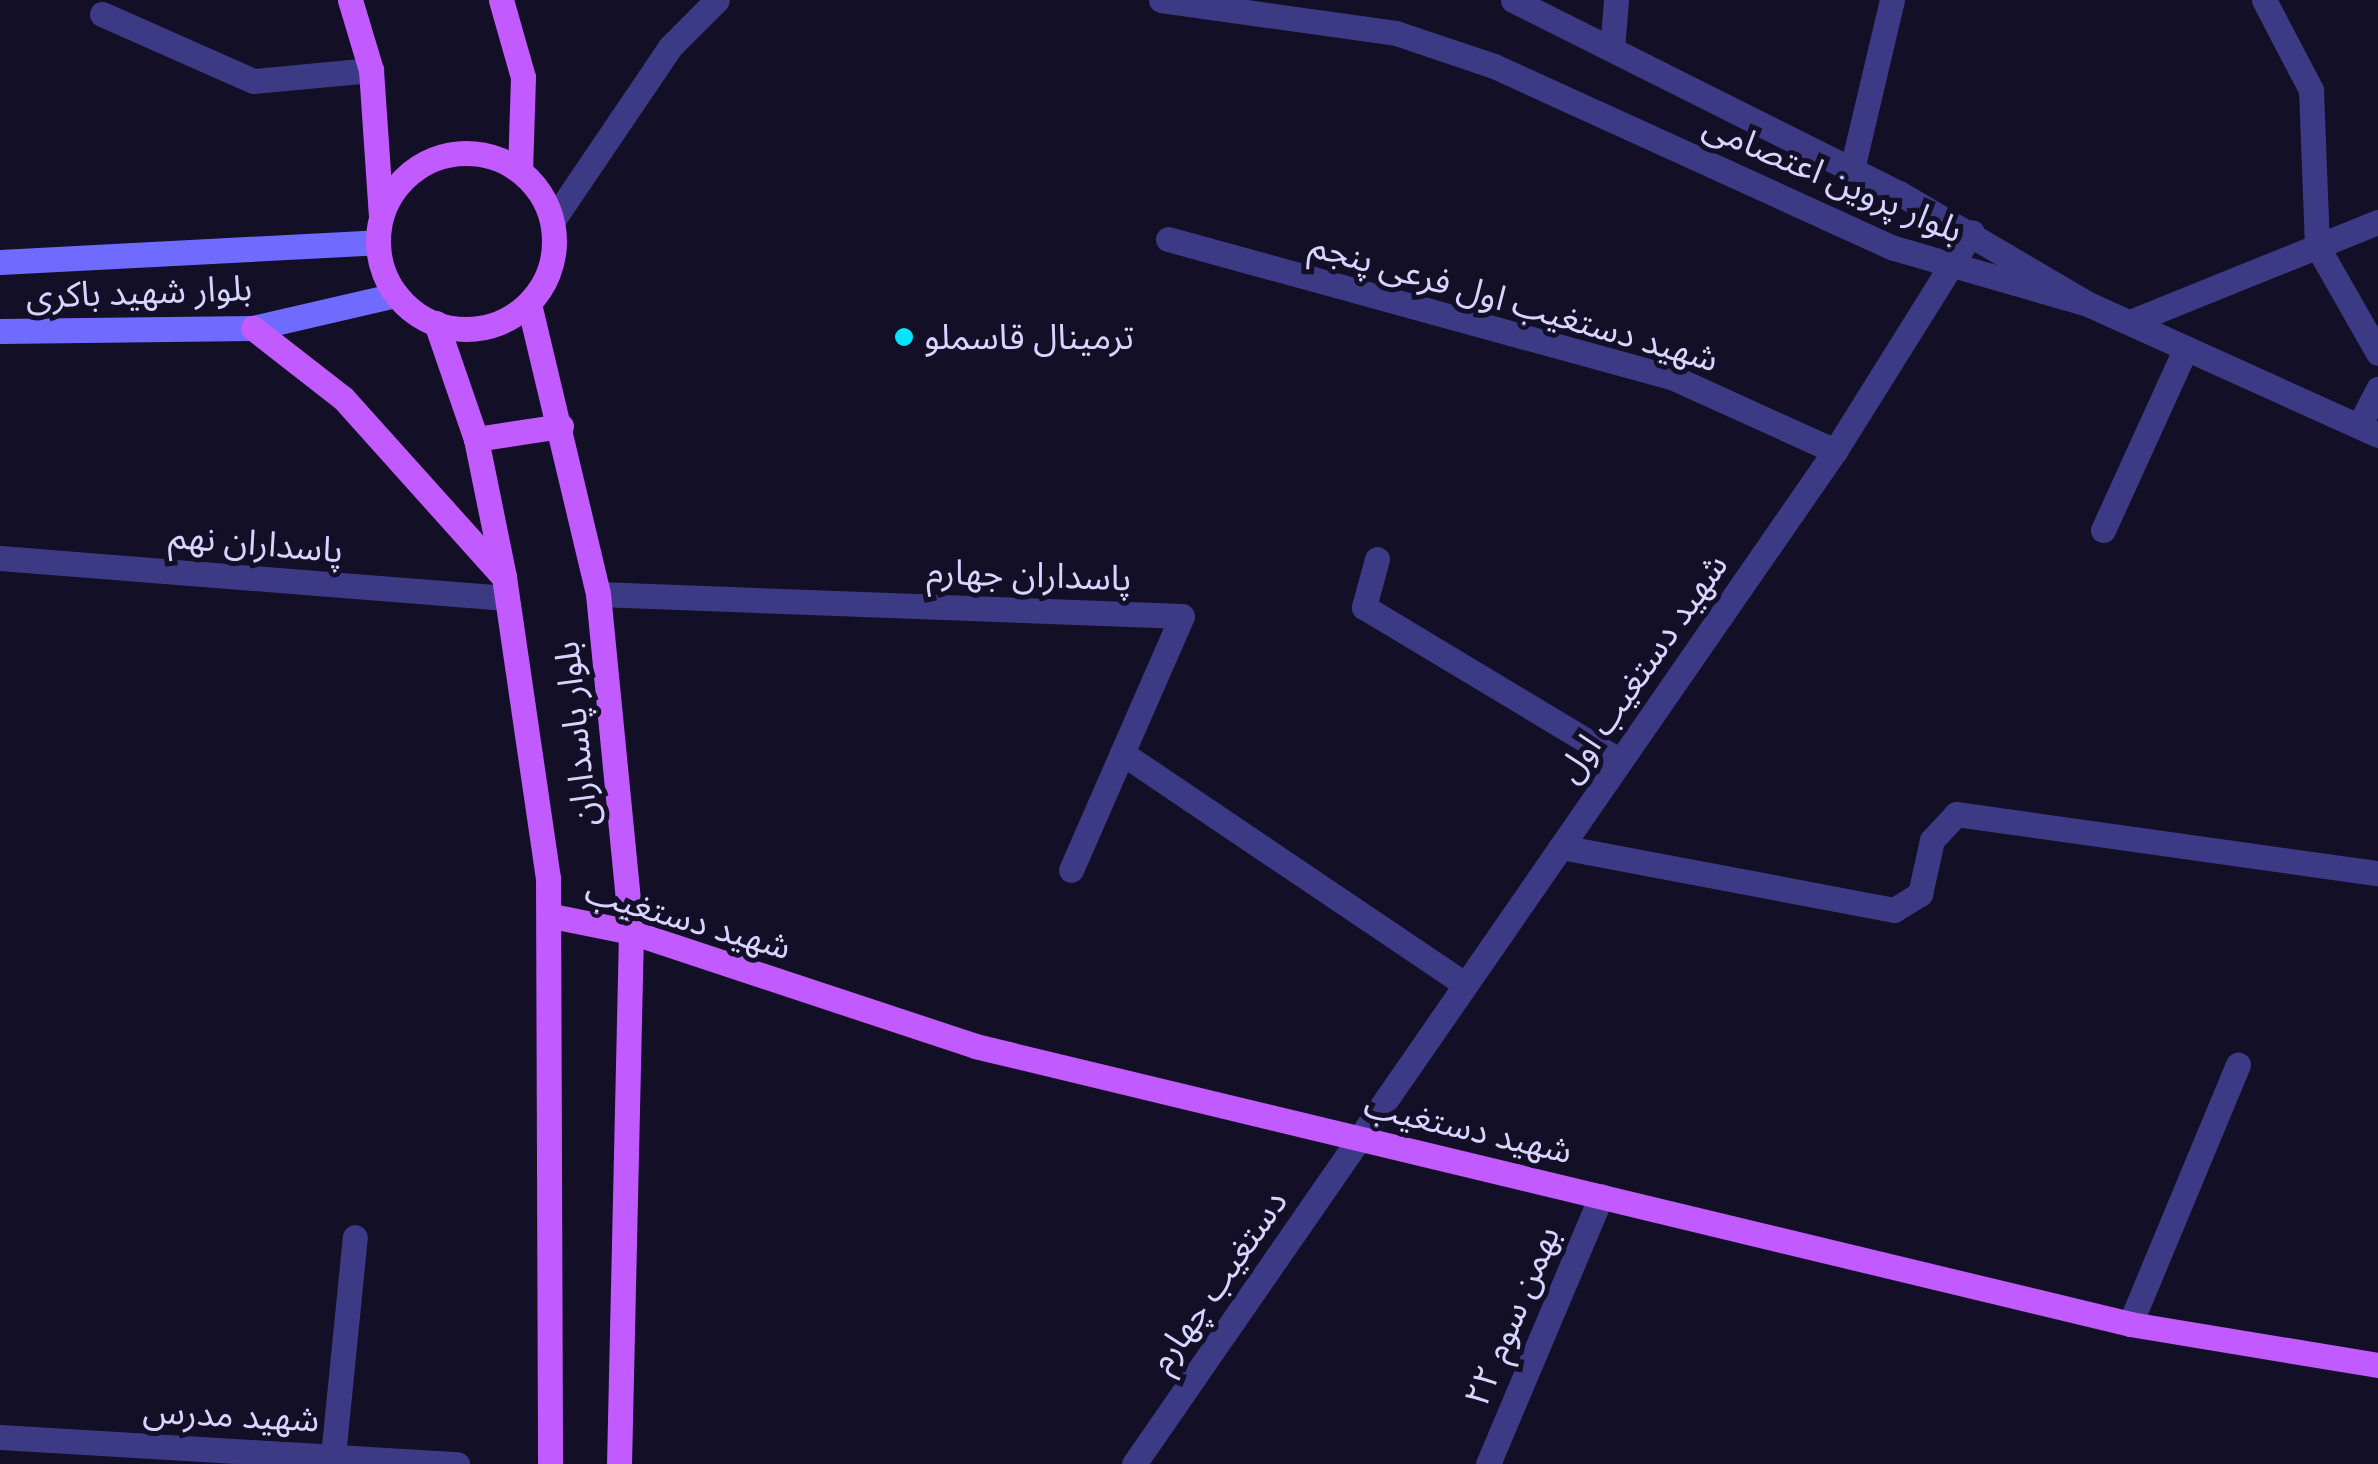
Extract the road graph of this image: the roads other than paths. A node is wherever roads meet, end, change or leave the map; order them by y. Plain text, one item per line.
1 (350, 0) edge
2 (501, 0) edge
3 (716, 0) edge
4 (1161, 0) edge
5 (1513, 0) edge
6 (1616, 0) edge
7 (1892, 0) edge
8 (2264, 0) edge
9 (102, 14) dead end
10 (1612, 49) junction
11 (371, 70) junction
12 (520, 170) junction
13 (1852, 170) junction
14 (381, 215) junction
15 (552, 220) junction
16 (2378, 222) edge
17 (1972, 232) junction
18 (1168, 239) dead end
19 (377, 242) junction
20 (2317, 246) junction
21 (0, 262) edge
22 (1953, 270) junction
23 (396, 295) junction
24 (529, 304) junction
25 (2088, 304) junction
26 (2130, 322) junction
27 (436, 323) junction
28 (253, 328) junction
29 (0, 331) edge
30 (2186, 348) junction
31 (2378, 353) edge
32 (2378, 389) edge
33 (562, 426) junction
34 (2369, 430) edge
35 (476, 439) junction
36 (1835, 450) junction
37 (2102, 530) dead end
38 (0, 558) edge
39 (1377, 559) dead end
40 (505, 588) junction
41 (598, 594) junction
42 (1122, 754) junction
43 (1620, 762) junction
44 (1561, 846) junction
45 (1071, 870) dead end
46 (2378, 872) edge
47 (552, 916) junction
48 (631, 932) junction
49 (1466, 984) junction
50 (2238, 1066) dead end
51 (1359, 1138) junction
52 (1601, 1196) junction
53 (355, 1237) dead end
54 (2130, 1324) junction
55 (2378, 1365) edge
56 (0, 1437) edge
57 (333, 1456) junction
58 (457, 1464) edge
59 (550, 1464) edge
60 (620, 1464) edge
61 (1134, 1464) edge
62 (1488, 1464) edge

1 - 11 main road
2 - 12 main road
3 - 15 street
4 - 22 street, بلوار پروین اعتصامی
5 - 10 street, بلوار پروین اعتصامی
6 - 10 street
7 - 13 street
8 - 20 street
9 - 11 street
10 - 13 street, بلوار پروین اعتصامی
11 - 14 main road
12 - 14 main road
12 - 15 main road
13 - 17 street, بلوار پروین اعتصامی
14 - 19 main road
15 - 24 main road
16 - 20 street
17 - 22 street, شهید دستغیب اول
17 - 25 street, بلوار پروین اعتصامی
18 - 36 street, شهید دستغیب اول فرعی پنجم
19 - 21 main road, بلوار شهید باکری
19 - 23 main road
20 - 26 street
20 - 31 street
22 - 25 street, بلوار پروین اعتصامی
22 - 36 street, شهید دستغیب اول
23 - 27 main road
23 - 28 main road, بلوار شهید باکری
24 - 27 main road
24 - 33 main road, بلوار پاسداران
25 - 26 street
26 - 30 street
27 - 35 main road, بلوار پاسداران
28 - 29 main road, بلوار شهید باکری
28 - 40 main road
30 - 34 street
30 - 37 street
32 - 34 street
33 - 35 main road
33 - 41 main road, بلوار پاسداران
35 - 40 main road, بلوار پاسداران
36 - 43 street, شهید دستغیب اول
38 - 40 street, پاسداران نهم
39 - 43 street
40 - 47 main road, بلوار پاسداران
41 - 42 street, پاسداران جهارم
41 - 48 main road, بلوار پاسداران
42 - 45 street, پاسداران جهارم
42 - 49 street
43 - 44 street, شهید دستغیب اول
44 - 46 street
44 - 49 street, شهید دستغیب اول
47 - 48 main road, شهید دستغیب
47 - 59 main road, بلوار پاسداران
48 - 51 main road, شهید دستغیب
48 - 60 main road, بلوار پاسداران
49 - 51 street, شهید دستغیب اول
50 - 54 street
51 - 52 main road, شهید دستغیب
51 - 61 street, دستغیب چهارم
52 - 54 main road, شهید دستغیب
52 - 62 street, ۲۲ بهمن سوم
53 - 57 street
54 - 55 main road, شهید دستغیب
56 - 57 street, شهید مدرس
57 - 58 street, شهید مدرس

